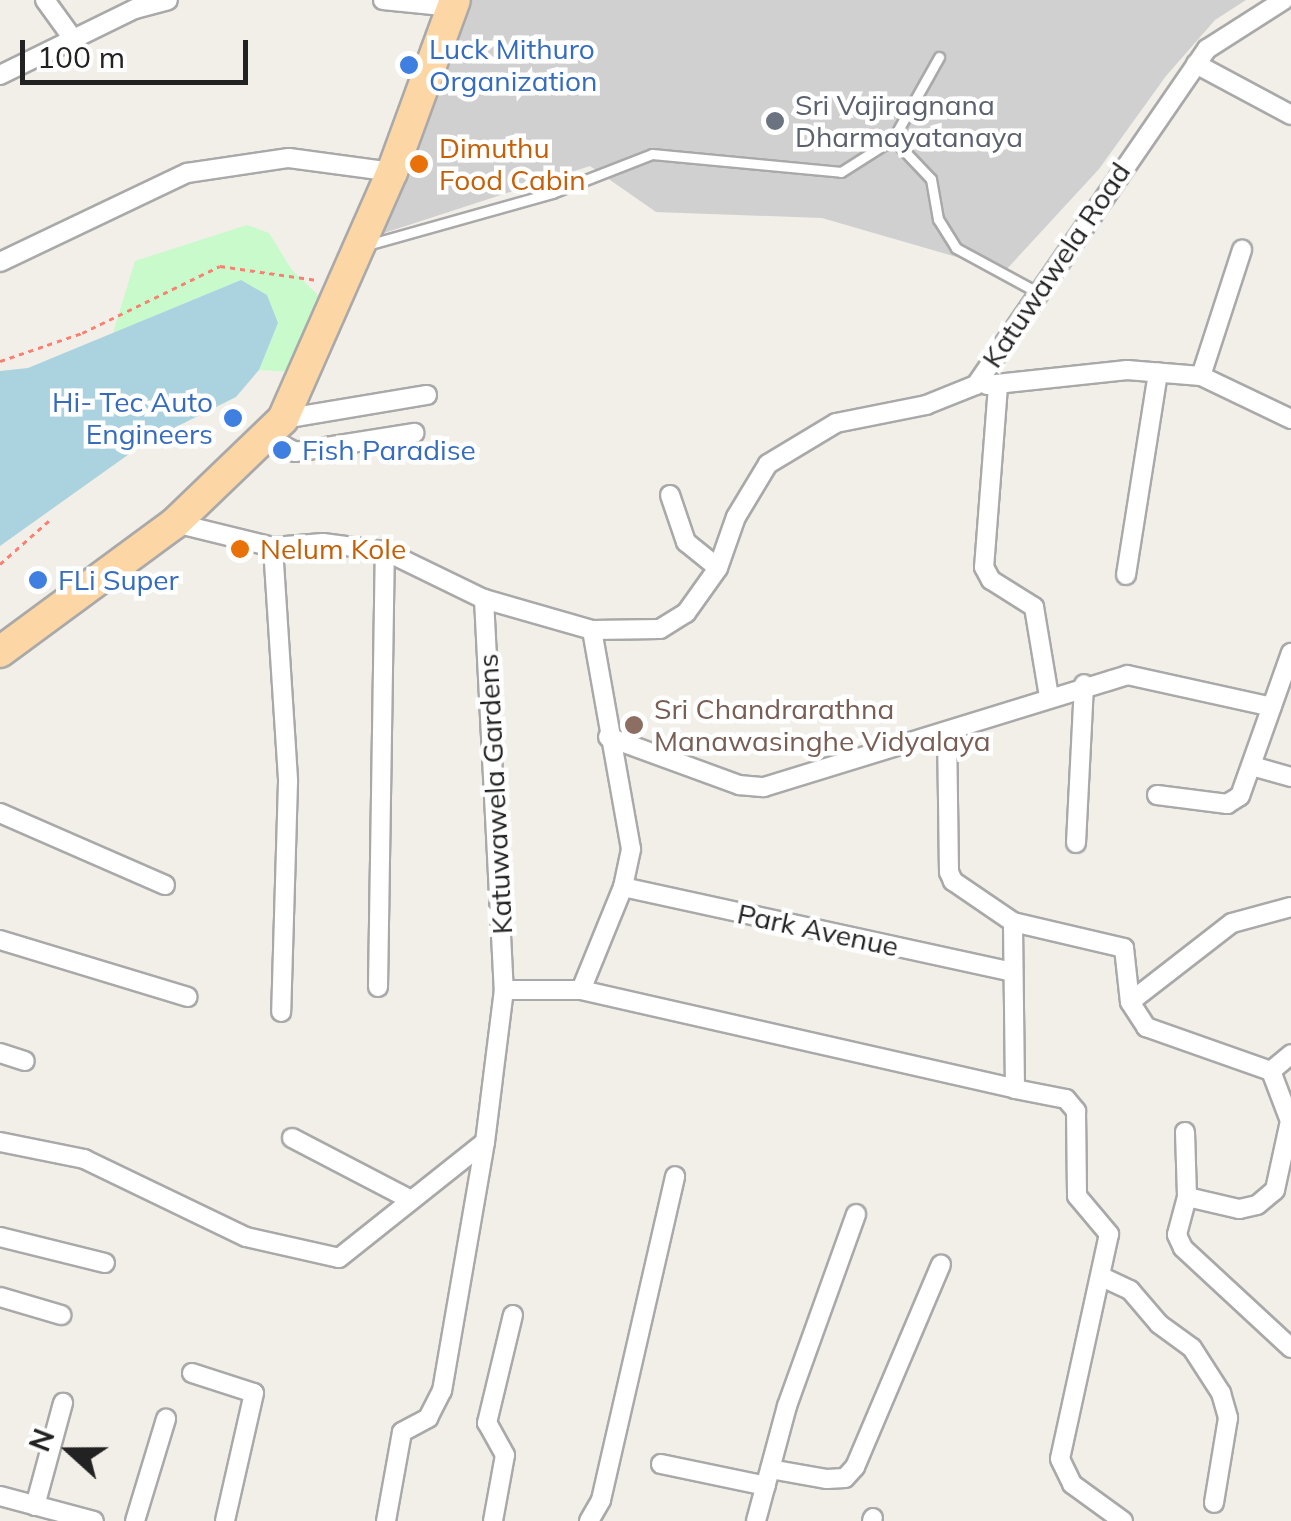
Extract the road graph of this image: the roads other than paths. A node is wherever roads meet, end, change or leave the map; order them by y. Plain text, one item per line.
1 (45, 0) edge
2 (168, 0) edge
3 (383, 0) edge
4 (1284, 0) edge
5 (454, 4) edge
6 (74, 40) junction
7 (939, 57) dead end
8 (1196, 64) junction
9 (0, 75) edge
10 (1291, 116) edge
11 (893, 139) junction
12 (392, 172) junction
13 (360, 247) junction
14 (1242, 250) dead end
15 (0, 262) edge
16 (1039, 293) junction
17 (1158, 373) junction
18 (1201, 376) junction
19 (976, 385) junction
20 (998, 386) junction
21 (427, 394) dead end
22 (1291, 419) edge
23 (275, 428) junction
24 (414, 433) dead end
25 (670, 495) dead end
26 (175, 524) junction
27 (273, 547) junction
28 (384, 551) junction
29 (718, 568) junction
30 (1126, 575) dead end
31 (484, 599) junction
32 (592, 630) junction
33 (0, 652) edge
34 (1291, 653) edge
35 (1084, 684) junction
36 (1049, 697) junction
37 (1272, 707) junction
38 (948, 734) junction
39 (608, 736) junction
40 (1252, 766) junction
41 (1291, 777) edge
42 (1156, 795) dead end
43 (0, 814) edge
44 (1076, 843) dead end
45 (165, 885) dead end
46 (623, 887) junction
47 (1291, 906) edge
48 (1013, 922) junction
49 (0, 940) edge
50 (1013, 972) junction
51 (378, 987) dead end
52 (504, 990) junction
53 (581, 990) junction
54 (188, 997) dead end
55 (1130, 1002) junction
56 (281, 1012) dead end
57 (0, 1053) edge
58 (1291, 1054) edge
59 (24, 1061) dead end
60 (1272, 1072) junction
61 (1015, 1089) junction
62 (1290, 1122) edge
63 (1184, 1132) dead end
64 (292, 1138) dead end
65 (0, 1142) edge
66 (484, 1142) junction
67 (1288, 1169) edge
68 (675, 1176) dead end
69 (1187, 1197) junction
70 (411, 1200) junction
71 (856, 1214) dead end
72 (0, 1237) edge
73 (104, 1262) dead end
74 (940, 1264) dead end
75 (1102, 1277) junction
76 (0, 1297) edge
77 (61, 1316) dead end
78 (514, 1316) dead end
79 (1291, 1348) edge
80 (192, 1373) dead end
81 (63, 1403) dead end
82 (166, 1419) dead end
83 (661, 1464) dead end
84 (768, 1477) junction
85 (0, 1496) edge
86 (1214, 1503) dead end
87 (35, 1506) junction
88 (94, 1521) edge
89 (136, 1521) edge
90 (224, 1521) edge
91 (386, 1521) edge
92 (493, 1521) edge
93 (589, 1521) edge
94 (756, 1521) edge
95 (1123, 1521) edge

1 - 6 street
2 - 6 street
3 - 5 street
4 - 8 street, Katuwawela Road
5 - 12 main road
6 - 9 street
7 - 11 lane
8 - 10 street
8 - 16 street, Katuwawela Road
11 - 13 lane
11 - 16 lane
12 - 13 main road
12 - 15 street
13 - 23 main road
14 - 18 street
16 - 19 street, Katuwawela Road
17 - 18 street
17 - 20 street
17 - 30 street
18 - 22 street
19 - 20 street
19 - 29 street, Katuwawela Road
20 - 36 street
21 - 23 street
23 - 24 street
23 - 26 main road
25 - 29 street
26 - 27 street, Katuwawela Road
26 - 33 main road
27 - 28 street, Katuwawela Road
27 - 56 street
28 - 31 street, Katuwawela Road
28 - 51 street
29 - 32 street, Katuwawela Road
31 - 32 street, Katuwawela Road
31 - 52 street, Katuwawela Gardens
32 - 39 street
34 - 37 street
35 - 36 street
35 - 37 street
35 - 44 street
36 - 38 street
37 - 40 street
38 - 39 street
38 - 48 street
39 - 46 street
40 - 41 street
40 - 42 street
43 - 45 street
46 - 50 street, Park Avenue
46 - 53 street
47 - 55 street
48 - 50 street
48 - 55 street
49 - 54 street
50 - 61 street
52 - 53 street
52 - 66 street, Katuwawela Gardens
53 - 61 street
55 - 60 street
57 - 59 street
58 - 60 street
60 - 62 street
61 - 75 street
62 - 67 street
63 - 69 street
64 - 70 street
65 - 70 street
66 - 70 street
66 - 91 street, Katuwawela Gardens
67 - 69 street
68 - 93 street
69 - 79 street
71 - 84 street
72 - 73 street
74 - 84 street
75 - 86 street
75 - 95 street
76 - 77 street
78 - 92 street
80 - 90 street
81 - 87 street
82 - 89 street
83 - 84 street
84 - 94 street
85 - 87 street
87 - 88 street

